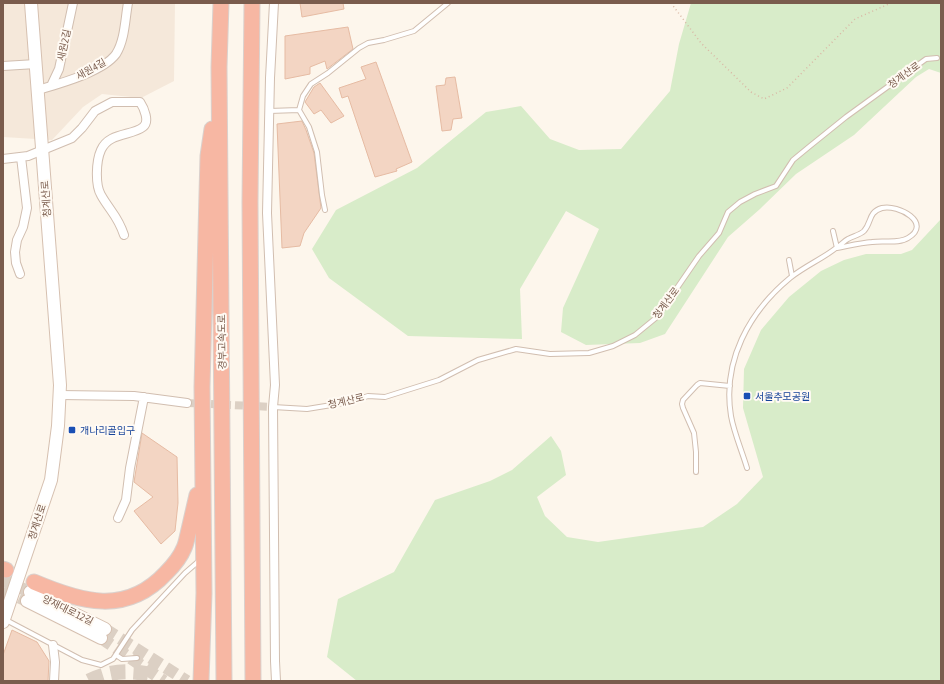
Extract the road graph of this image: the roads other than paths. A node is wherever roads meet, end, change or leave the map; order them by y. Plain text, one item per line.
1 (31, 3) edge
2 (73, 3) edge
3 (128, 3) edge
4 (221, 3) edge
5 (252, 3) edge
6 (274, 3) edge
7 (448, 3) edge
8 (937, 58) dead end
9 (36, 64) junction
10 (3, 66) edge
11 (219, 67) junction
12 (51, 86) junction
13 (38, 90) junction
14 (299, 110) junction
15 (269, 111) junction
16 (42, 150) junction
17 (21, 157) junction
18 (3, 159) edge
19 (325, 210) dead end
20 (833, 231) dead end
21 (124, 235) dead end
22 (837, 248) junction
23 (789, 260) dead end
24 (20, 274) dead end
25 (792, 276) junction
26 (730, 386) junction
27 (60, 395) junction
28 (144, 397) junction
29 (187, 403) tunnel mouth
30 (273, 407) junction
31 (202, 416) junction
32 (747, 468) dead end
33 (696, 472) dead end
34 (118, 518) dead end
35 (204, 557) junction
36 (30, 592) joint
37 (4, 621) edge
38 (103, 633) tunnel mouth
39 (53, 645) junction
40 (116, 655) junction
41 (137, 658) dead end
42 (54, 681) edge
43 (201, 681) edge
44 (224, 681) edge
45 (253, 681) edge
46 (276, 681) edge

1 - 9 main road, 청계산로
2 - 12 street, 새원2길
3 - 12 street, 새원4길
4 - 11 highway, 경부고속도로
5 - 45 highway
6 - 15 street
7 - 14 lane
8 - 30 lane, 청계산로
9 - 10 street
9 - 13 main road, 청계산로
11 - 31 highway
11 - 44 highway, 경부고속도로
12 - 13 street, 새원4길
13 - 16 main road, 청계산로
14 - 15 lane
14 - 19 lane
15 - 30 street
16 - 17 street
16 - 21 street
16 - 27 main road, 청계산로
17 - 18 street
17 - 24 street
20 - 22 lane
22 - 22 lane
22 - 25 lane
23 - 25 lane
25 - 26 lane
26 - 32 lane
26 - 33 lane
27 - 28 street
27 - 37 main road, 청계산로
28 - 29 street
28 - 34 street
30 - 46 street
31 - 35 highway
31 - 36 highway
35 - 40 lane
35 - 43 highway
36 - 38 main road, 양재대로12길
37 - 39 lane
39 - 40 lane
39 - 42 street
40 - 41 lane

